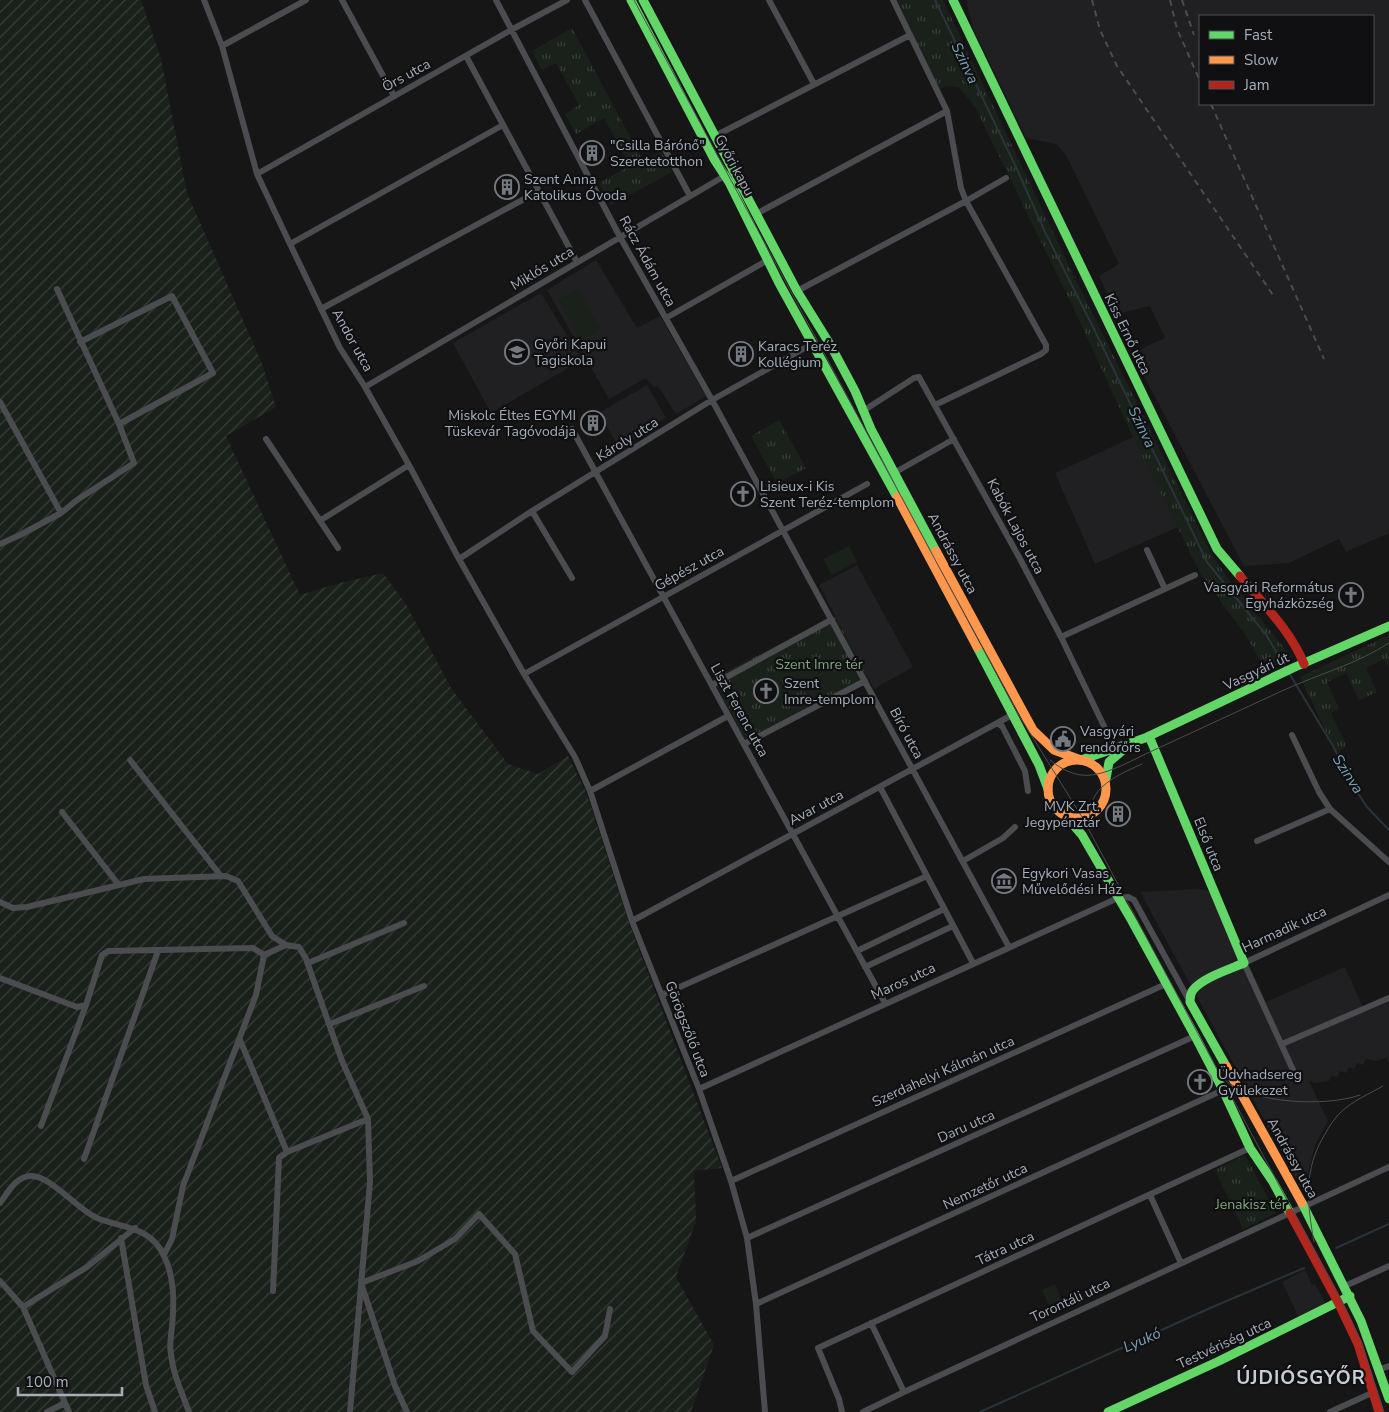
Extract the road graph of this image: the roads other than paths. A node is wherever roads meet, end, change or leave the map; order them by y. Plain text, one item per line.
1 (204, 0) edge
2 (306, 0) edge
3 (342, 0) edge
4 (496, 0) edge
5 (567, 0) edge
6 (585, 0) edge
7 (631, 0) edge
8 (643, 0) edge
9 (769, 0) edge
10 (893, 0) edge
11 (953, 0) edge
12 (511, 30) junction
13 (910, 35) junction
14 (222, 46) junction
15 (466, 56) junction
16 (814, 84) junction
17 (394, 96) junction
18 (947, 111) junction
19 (503, 125) junction
20 (715, 136) junction
21 (729, 173) junction
22 (257, 174) junction
23 (1006, 178) dead end
24 (539, 191) junction
25 (690, 196) junction
26 (966, 201) junction
27 (756, 214) junction
28 (620, 237) junction
29 (290, 244) junction
30 (768, 260) junction
31 (577, 262) junction
32 (57, 290) dead end
33 (798, 291) junction
34 (321, 309) junction
35 (666, 318) junction
36 (824, 335) joint
37 (80, 342) junction
38 (812, 344) junction
39 (365, 387) junction
40 (712, 400) junction
41 (0, 402) edge
42 (934, 405) junction
43 (863, 411) junction
44 (119, 424) junction
45 (572, 429) dead end
46 (266, 438) dead end
47 (954, 439) junction
48 (408, 465) junction
49 (596, 473) junction
50 (894, 473) junction
51 (867, 484) dead end
52 (532, 511) junction
53 (61, 513) junction
54 (321, 520) junction
55 (783, 531) junction
56 (0, 544) edge
57 (338, 548) dead end
58 (1147, 550) dead end
59 (459, 559) junction
60 (1195, 575) dead end
61 (572, 578) dead end
62 (1165, 589) junction
63 (663, 596) junction
64 (832, 620) junction
65 (1389, 626) edge
66 (1061, 637) junction
67 (1304, 664) junction
68 (524, 674) junction
69 (864, 681) junction
70 (712, 685) junction
71 (728, 716) junction
72 (1010, 717) junction
73 (998, 724) junction
74 (1292, 735) dead end
75 (1149, 736) junction
76 (1135, 742) junction
77 (744, 744) junction
78 (1115, 750) junction
79 (130, 760) dead end
80 (1081, 760) junction
81 (912, 769) junction
82 (880, 787) junction
83 (1106, 787) junction
84 (1048, 790) junction
85 (590, 791) junction
86 (1028, 791) dead end
87 (1330, 809) junction
88 (62, 812) dead end
89 (1064, 814) junction
90 (1014, 827) dead end
91 (793, 834) junction
92 (1257, 841) dead end
93 (963, 861) junction
94 (1389, 862) edge
95 (221, 876) junction
96 (927, 876) junction
97 (118, 884) junction
98 (1389, 895) edge
99 (1118, 898) junction
100 (0, 902) edge
101 (944, 909) junction
102 (837, 916) junction
103 (632, 921) junction
104 (404, 923) dead end
105 (953, 926) junction
106 (286, 945) junction
107 (1009, 947) junction
108 (158, 951) junction
109 (857, 951) junction
110 (264, 955) junction
111 (308, 963) junction
112 (972, 963) junction
113 (1244, 963) junction
114 (865, 967) junction
115 (0, 978) edge
116 (1166, 984) junction
117 (424, 986) dead end
118 (1172, 992) junction
119 (662, 994) junction
120 (1189, 996) junction
121 (1389, 998) edge
122 (885, 1003) junction
123 (86, 1005) junction
124 (330, 1024) junction
125 (1195, 1036) junction
126 (240, 1040) junction
127 (1282, 1044) junction
128 (1293, 1070) dead end
129 (698, 1089) junction
130 (1223, 1090) junction
131 (368, 1119) junction
132 (41, 1126) dead end
133 (1250, 1148) junction
134 (287, 1152) junction
135 (84, 1158) dead end
136 (1389, 1167) edge
137 (731, 1180) junction
138 (1150, 1195) junction
139 (0, 1203) edge
140 (1304, 1206) junction
141 (1289, 1213) junction
142 (135, 1228) junction
143 (121, 1238) junction
144 (747, 1238) junction
145 (164, 1255) junction
146 (1181, 1263) junction
147 (1389, 1266) edge
148 (0, 1281) edge
149 (362, 1283) junction
150 (1345, 1286) junction
151 (274, 1292) dead end
152 (1350, 1296) junction
153 (1338, 1302) junction
154 (756, 1304) junction
155 (23, 1306) junction
156 (610, 1309) dead end
157 (871, 1323) junction
158 (1385, 1368) edge
159 (904, 1392) junction
160 (1374, 1392) junction
161 (1389, 1399) edge
162 (65, 1403) junction
163 (350, 1411) edge
164 (47, 1412) edge
165 (69, 1412) edge
166 (154, 1412) edge
167 (189, 1412) edge
168 (407, 1412) edge
169 (765, 1412) edge
170 (842, 1412) edge
171 (863, 1412) edge
172 (1108, 1412) edge
173 (1330, 1412) edge
174 (1379, 1412) edge

1 - 14 street, Andor utca
2 - 14 street
3 - 17 street
4 - 12 street, Rácz Ádám utca
5 - 12 street, Örs utca
6 - 25 street
7 - 21 street, Győri kapu
8 - 20 street, Győri kapu
9 - 16 street
10 - 13 street
11 - 67 street, Kiss Ernő utca
12 - 15 street, Örs utca
12 - 28 street, Rácz Ádám utca
13 - 16 street
13 - 18 street
14 - 22 street, Andor utca
15 - 17 street, Örs utca
15 - 19 street
16 - 20 street
17 - 22 street, Örs utca
18 - 26 street
18 - 27 street
19 - 24 street
19 - 29 street
20 - 21 street, Győri kapu
21 - 25 street, Miklós utca
21 - 27 street, Győri kapu
21 - 30 street, Győri kapu
22 - 29 street, Andor utca
23 - 26 street
24 - 31 street
24 - 34 street
25 - 28 street, Miklós utca
26 - 33 street
26 - 42 street
27 - 33 street, Győri kapu
28 - 31 street, Miklós utca
28 - 35 street, Rácz Ádám utca
29 - 34 street, Andor utca
30 - 35 street
30 - 38 street, Győri kapu
31 - 39 street, Miklós utca
32 - 37 street
33 - 36 street, Győri kapu
34 - 39 street, Andor utca
35 - 40 street, Rácz Ádám utca
36 - 43 street, Andrássy utca
37 - 44 street
37 - 44 street
38 - 40 street, Károly utca
38 - 72 street, Andrássy utca
39 - 48 street, Andor utca
40 - 49 street, Károly utca
40 - 55 street, Rácz Ádám utca
41 - 53 street
42 - 43 street, Kabók Lajos utca
42 - 47 street, Kabók Lajos utca
43 - 50 street, Andrássy utca
44 - 53 street
45 - 49 street, Liszt Ferenc utca
46 - 54 street
47 - 50 street
47 - 66 street, Kabók Lajos utca
48 - 54 street
48 - 59 street, Andor utca
49 - 52 street, Károly utca
49 - 63 street, Liszt Ferenc utca
50 - 80 street, Andrássy utca
51 - 55 street, Gépész utca
52 - 59 street, Károly utca
52 - 61 street
53 - 56 street
54 - 57 street
55 - 63 street, Gépész utca
55 - 64 street, Bíró utca
58 - 62 street
59 - 68 street, Andor utca
60 - 62 street
62 - 66 street
63 - 68 street, Gépész utca
63 - 70 street, Liszt Ferenc utca
64 - 69 street, Bíró utca
64 - 70 street
65 - 67 street, Vasgyári út
66 - 78 street, Kabók Lajos utca
67 - 75 street, Vasgyári út
68 - 85 street, Görögszőlő utca
69 - 77 street
69 - 81 street, Bíró utca
70 - 71 street, Liszt Ferenc utca
71 - 77 street, Liszt Ferenc utca
71 - 85 street
72 - 73 street, Avar utca
72 - 84 street, Andrássy utca
73 - 81 street, Avar utca
73 - 86 street
74 - 87 street
75 - 76 street, Vasgyári út
75 - 113 street, Első utca
76 - 78 street, Vasgyári út
76 - 83 street, Vasgyári út
77 - 91 street, Liszt Ferenc utca
78 - 80 street, Vasgyári út
79 - 95 street
80 - 83 street
80 - 84 street
81 - 82 street, Avar utca
81 - 93 street, Bíró utca
82 - 91 street, Avar utca
82 - 96 street
83 - 89 street
84 - 89 street
85 - 103 street, Görögszőlő utca
87 - 92 street
87 - 94 street
88 - 97 street
89 - 99 street
90 - 93 street
91 - 102 street, Liszt Ferenc utca
91 - 103 street, Avar utca
93 - 107 street, Bíró utca
95 - 97 street
95 - 106 street
96 - 101 street
96 - 102 street
97 - 100 street
98 - 113 street, Harmadik utca
99 - 107 street, Maros utca
99 - 116 street
99 - 120 street, Andrássy utca
101 - 105 street
101 - 109 street
102 - 109 street, Liszt Ferenc utca
102 - 119 street
103 - 119 street, Görögszőlő utca
104 - 111 street
105 - 112 street
105 - 114 street
106 - 110 street
106 - 111 street
107 - 112 street, Maros utca
108 - 110 street
108 - 123 street
108 - 135 street
109 - 114 street, Liszt Ferenc utca
110 - 126 street
111 - 124 street
112 - 122 street, Maros utca
113 - 120 street, Harmadik utca
113 - 127 street
114 - 122 street, Liszt Ferenc utca
115 - 123 street
116 - 118 street
116 - 137 street, Szerdahelyi Kálmán utca
117 - 124 street
118 - 120 street
118 - 125 street
119 - 129 street, Görögszőlő utca
120 - 140 street, Andrássy utca
121 - 127 street
122 - 129 street, Maros utca
123 - 132 street
124 - 131 street
125 - 130 street
125 - 144 street, Daru utca
126 - 134 street
126 - 145 street
127 - 128 street
129 - 137 street, Görögszőlő utca
130 - 133 street
130 - 154 street, Nemzetőr utca
131 - 134 street
131 - 149 street
133 - 138 street, Tátra utca
133 - 141 street
134 - 151 street
136 - 140 street, Torontáli utca
137 - 144 street, Görögszőlő utca
138 - 146 street
138 - 157 street, Tátra utca
139 - 142 street
140 - 141 street, Torontáli utca
140 - 150 street, Andrássy utca
141 - 146 street, Torontáli utca
141 - 153 street
142 - 143 street
142 - 145 street
143 - 155 street
143 - 166 street
144 - 154 street, Görögszőlő utca
145 - 167 street
146 - 159 street, Torontáli utca
147 - 150 street
148 - 155 street
149 - 156 street
149 - 163 street
149 - 168 street
150 - 152 street, Andrássy utca
152 - 153 street, Testvériség utca
152 - 158 street, Andrássy utca
153 - 160 street
153 - 172 street, Testvériség utca
154 - 169 street, Görögszőlő utca
155 - 162 street
157 - 159 street
157 - 170 street, Tátra utca
158 - 161 street, Andrássy utca
159 - 171 street, Torontáli utca
160 - 173 street
160 - 174 street
162 - 164 street
162 - 165 street

